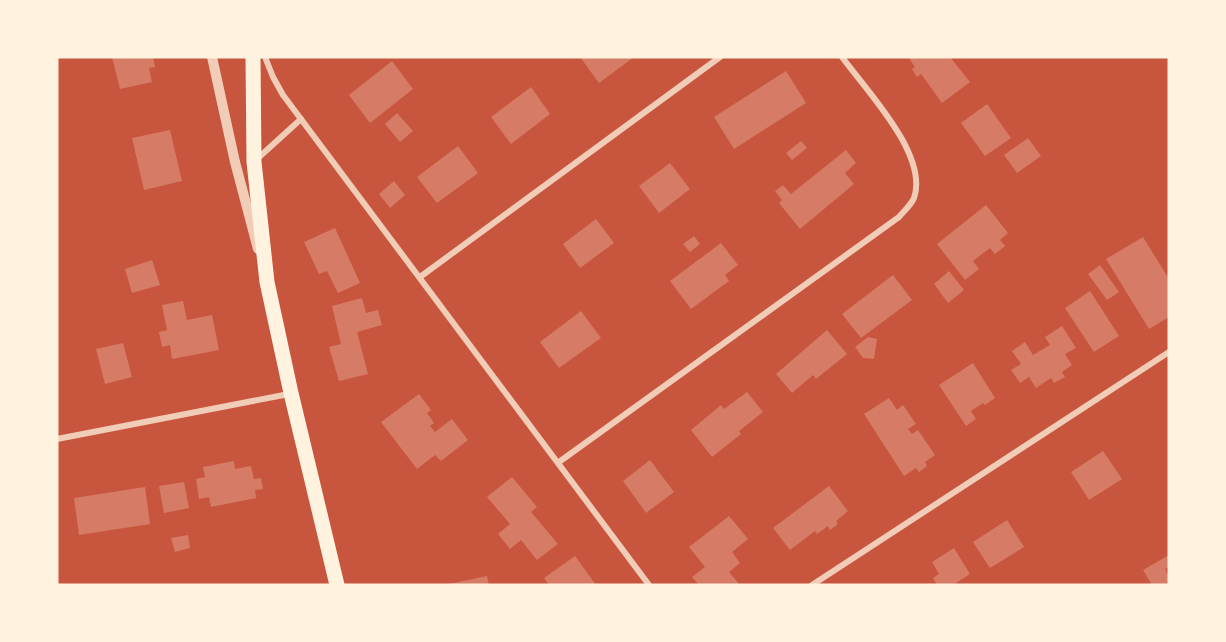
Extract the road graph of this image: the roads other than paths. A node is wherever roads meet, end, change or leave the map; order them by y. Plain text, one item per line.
1 (212, 57) edge
2 (253, 57) edge
3 (265, 57) edge
4 (720, 57) edge
5 (842, 57) edge
6 (301, 119) junction
7 (254, 162) junction
8 (420, 277) junction
9 (267, 282) junction
10 (1169, 352) edge
11 (291, 393) junction
12 (57, 439) edge
13 (559, 462) junction
14 (337, 585) edge
15 (649, 585) edge
16 (812, 585) edge

1 - 9 street
2 - 7 main road
3 - 6 street
4 - 8 street
5 - 13 street
6 - 7 street
6 - 8 street
7 - 9 main road
8 - 13 street
9 - 11 main road
10 - 16 street
11 - 12 street
11 - 14 main road
13 - 15 street

